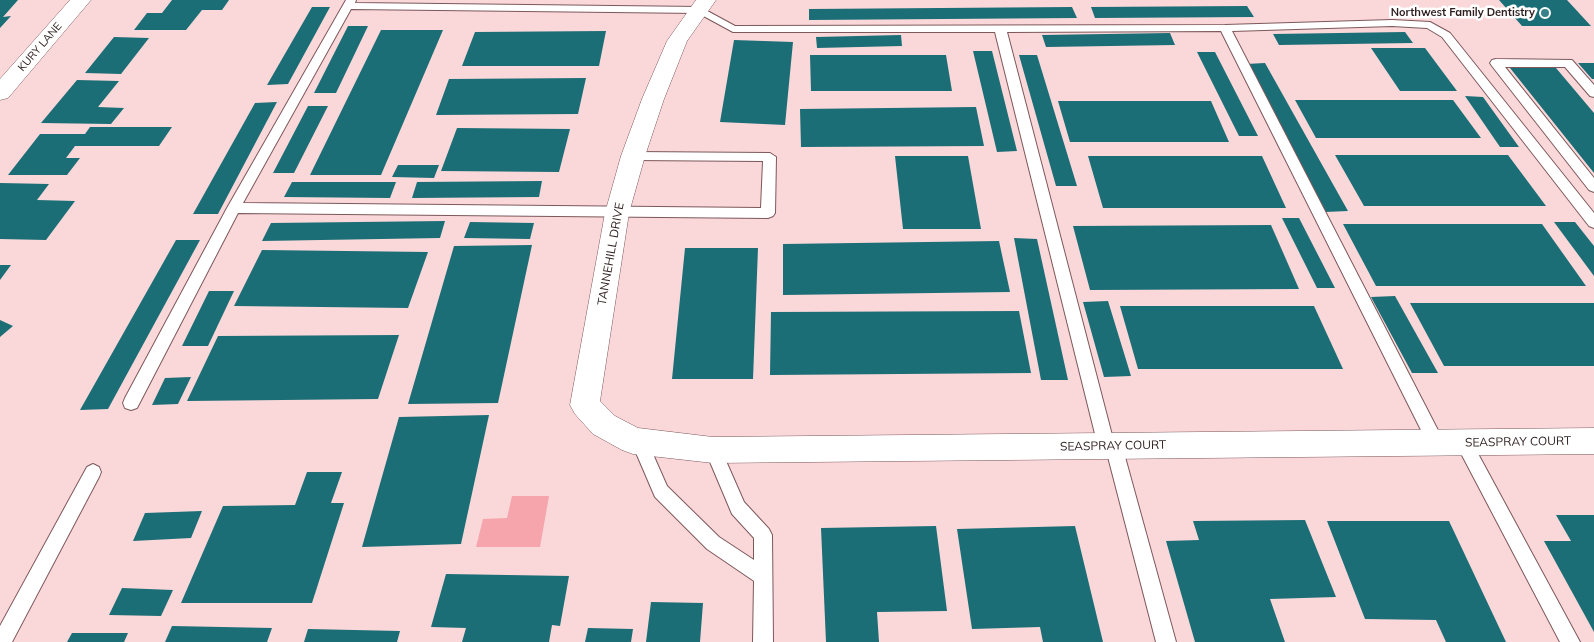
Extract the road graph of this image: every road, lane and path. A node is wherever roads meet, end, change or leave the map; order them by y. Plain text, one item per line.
1 (81, 0) edge
2 (350, 3) edge
3 (703, 5) edge
4 (1000, 28) junction
5 (1225, 28) junction
6 (0, 93) edge
7 (1594, 93) edge
8 (633, 156) junction
9 (1594, 187) edge
10 (234, 208) junction
11 (617, 213) junction
12 (1594, 223) edge
13 (131, 403) dead end
14 (636, 441) junction
15 (1594, 441) edge
16 (1450, 442) junction
17 (1110, 446) junction
18 (713, 450) junction
19 (93, 472) dead end
20 (763, 548) junction
21 (740, 563) junction
22 (762, 577) junction
23 (2, 642) edge
24 (763, 642) edge
25 (1166, 642) edge
26 (1570, 642) edge

1 - 6 street, KURY LANE
2 - 3 lane
2 - 10 lane
3 - 4 lane
3 - 8 street, TANNEHILL DRIVE
4 - 5 lane
4 - 17 lane
5 - 12 lane
5 - 16 lane
7 - 9 lane
8 - 11 street, TANNEHILL DRIVE
8 - 11 lane
10 - 11 lane
10 - 13 lane
11 - 14 street, TANNEHILL DRIVE
14 - 18 street, SEASPRAY COURT
14 - 21 lane
15 - 16 street, SEASPRAY COURT
16 - 17 street, SEASPRAY COURT
16 - 26 lane
17 - 18 street, SEASPRAY COURT
17 - 25 lane
18 - 20 lane
19 - 23 lane
20 - 21 lane
20 - 22 lane
21 - 22 lane
22 - 24 lane

